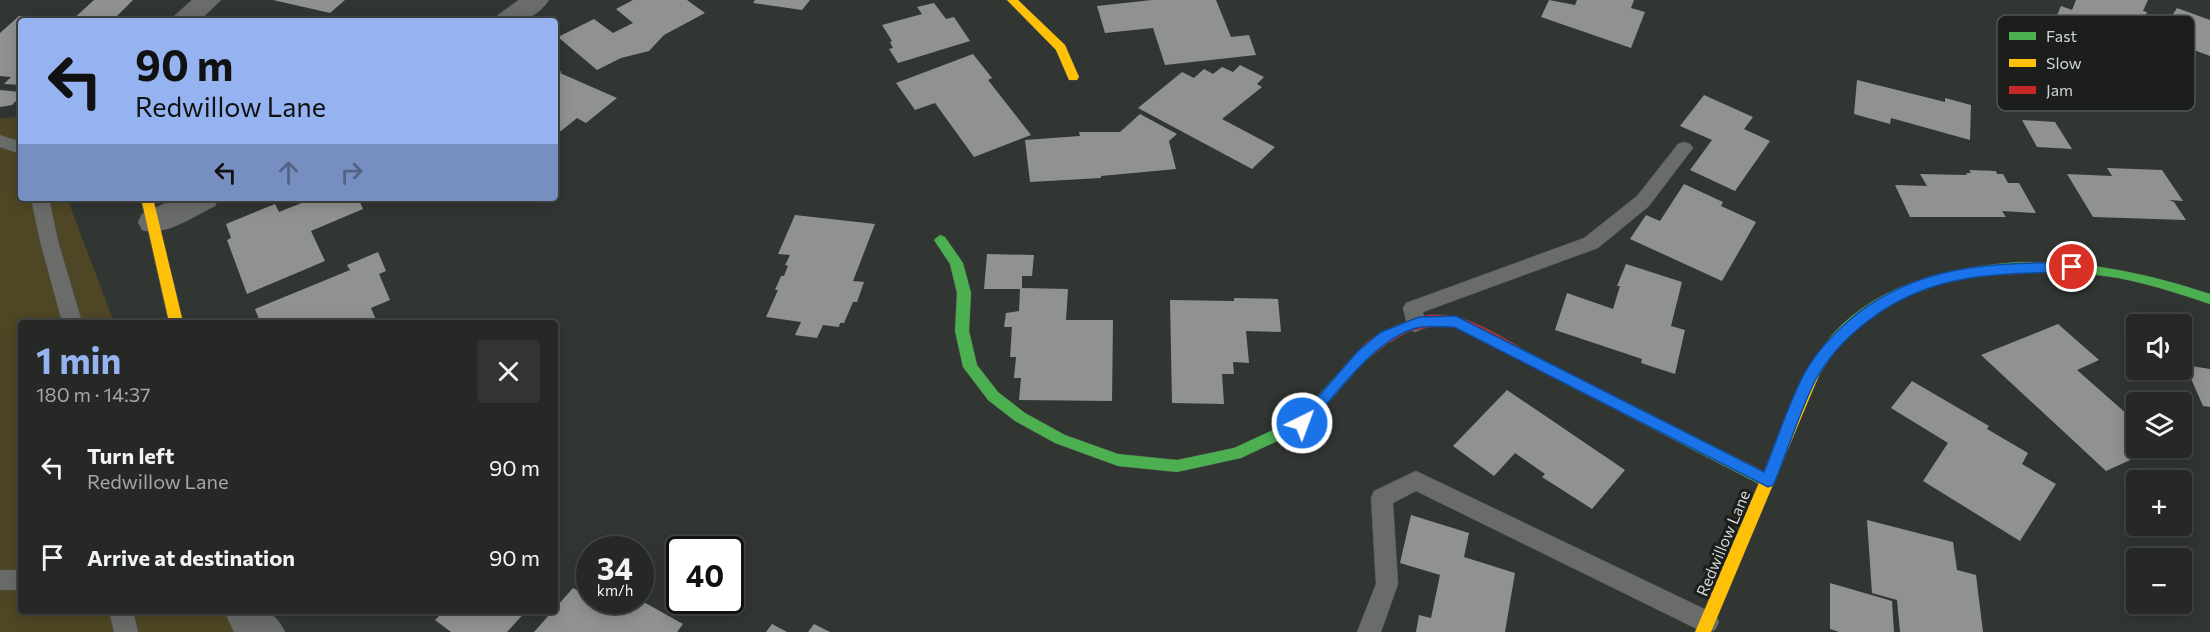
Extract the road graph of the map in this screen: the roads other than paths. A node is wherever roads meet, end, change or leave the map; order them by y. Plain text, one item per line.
1 (208, 0) edge
2 (536, 0) edge
3 (1012, 0) edge
4 (186, 18) edge
5 (511, 18) edge
6 (1073, 77) dead end
7 (0, 141) edge
8 (18, 147) edge
9 (1684, 148) dead end
10 (41, 201) edge
11 (190, 201) edge
12 (150, 210) edge
13 (940, 240) dead end
14 (2210, 299) edge
15 (71, 320) edge
16 (176, 320) edge
17 (1415, 324) junction
18 (1768, 481) junction
19 (0, 580) edge
20 (18, 580) edge
21 (122, 614) edge
22 (245, 614) edge
23 (1705, 627) edge
24 (126, 632) edge
25 (265, 632) edge
26 (1369, 632) edge

1 - 4 street
2 - 5 street
3 - 6 street
7 - 8 lane
9 - 17 lane
10 - 15 lane
11 - 12 street
12 - 16 street
13 - 17 street
14 - 18 street, Redwillow Lane
17 - 18 street
18 - 23 street, Redwillow Lane
19 - 20 lane
21 - 24 lane
22 - 25 street
23 - 26 lane

